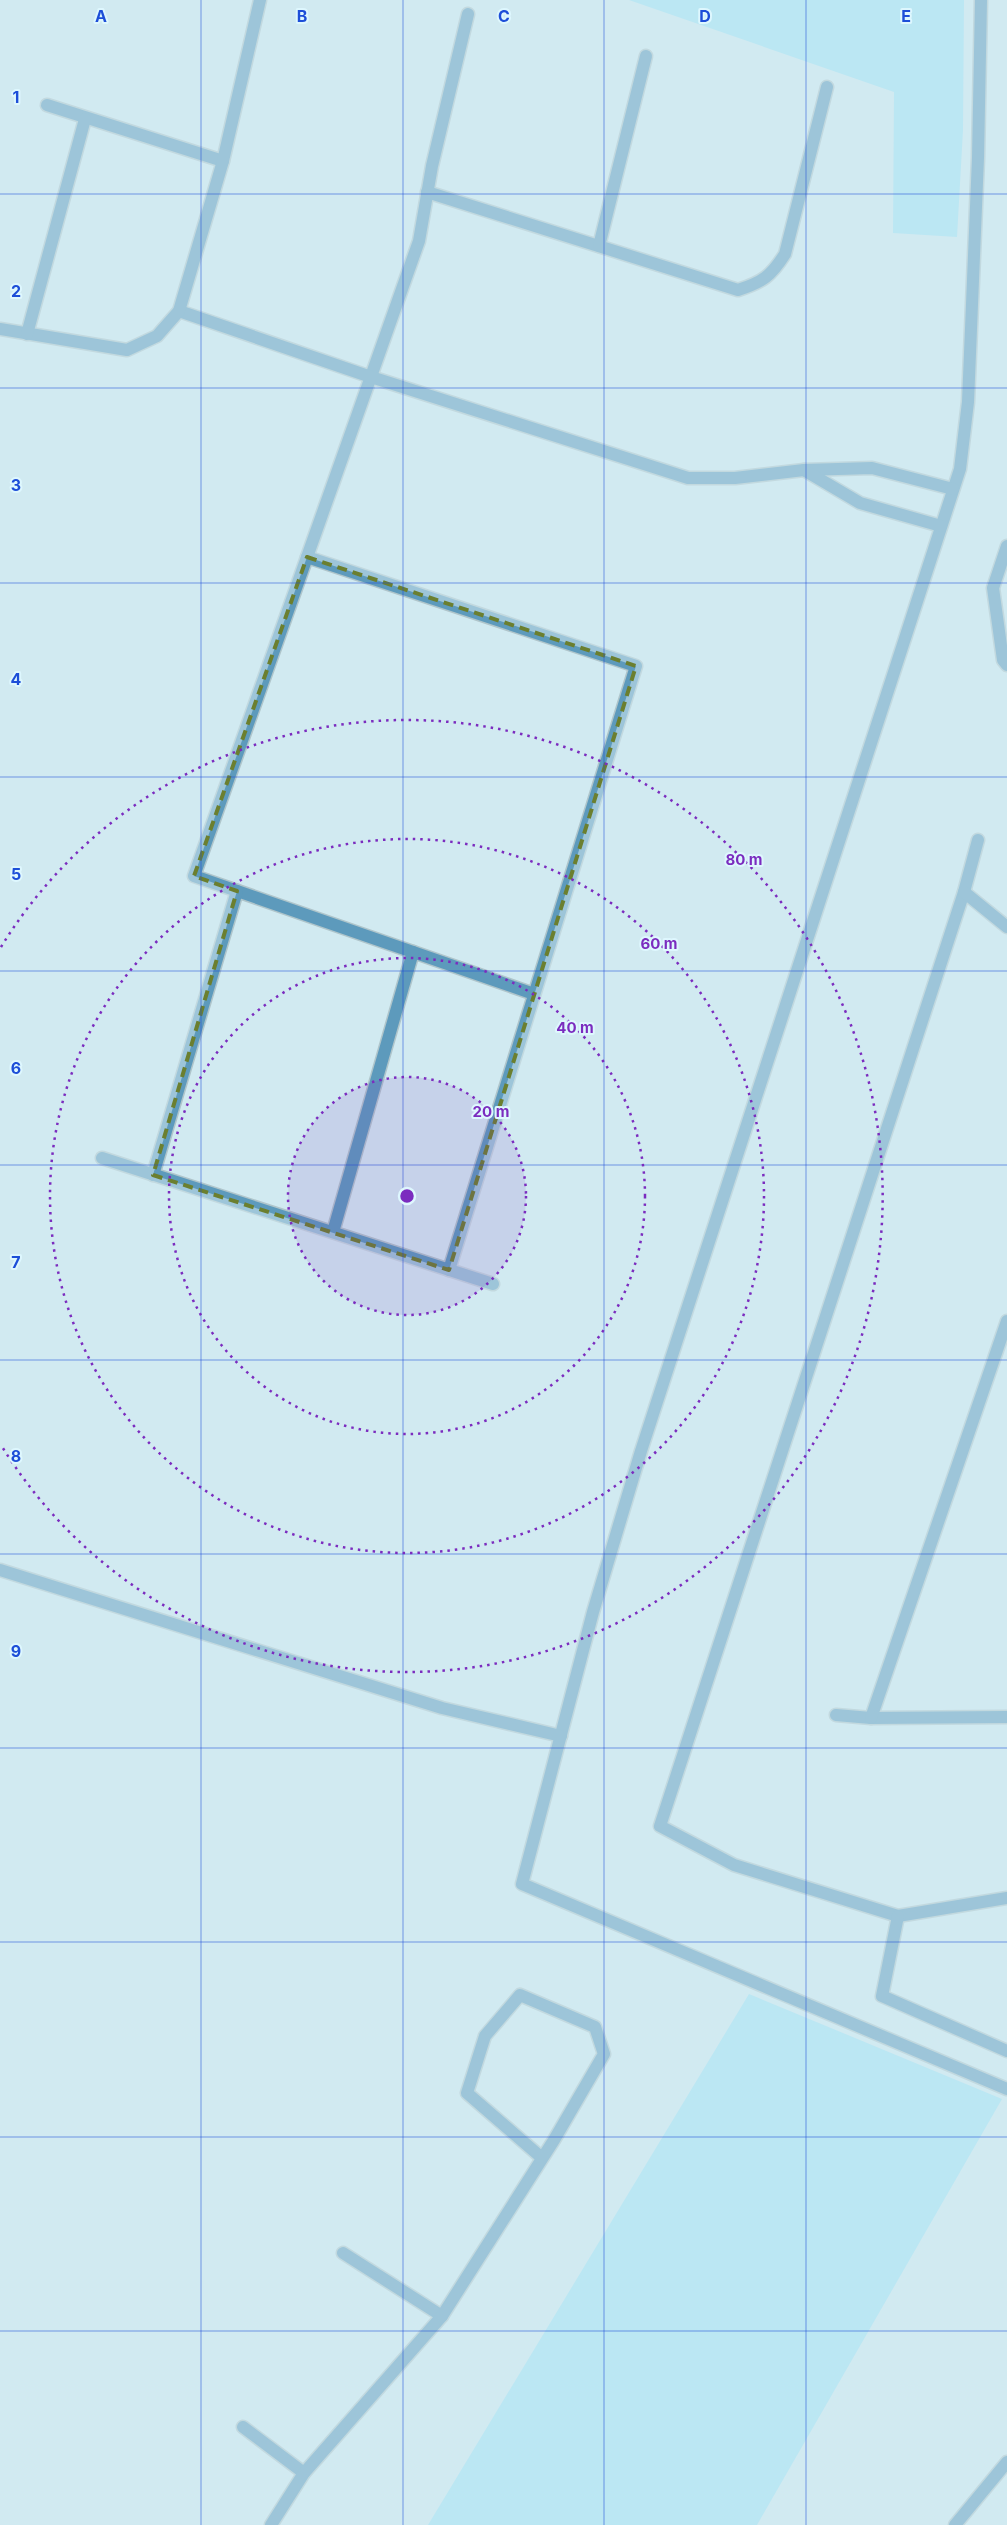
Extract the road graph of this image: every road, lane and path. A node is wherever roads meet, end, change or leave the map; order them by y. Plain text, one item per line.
1 (260, 0) edge
2 (981, 0) edge
3 (468, 14) dead end
4 (646, 56) dead end
5 (827, 87) dead end
6 (47, 105) dead end
7 (85, 119) junction
8 (223, 161) junction
9 (428, 192) junction
10 (599, 246) junction
11 (179, 311) junction
12 (0, 329) edge
13 (27, 334) junction
14 (371, 377) junction
15 (804, 470) junction
16 (953, 489) junction
17 (942, 526) junction
18 (1007, 546) edge
19 (307, 557) junction
20 (1007, 665) edge
21 (978, 840) dead end
22 (237, 891) junction
23 (964, 892) junction
24 (1007, 927) edge
25 (414, 952) junction
26 (534, 994) junction
27 (102, 1158) dead end
28 (153, 1174) junction
29 (332, 1232) junction
30 (449, 1270) junction
31 (493, 1284) dead end
32 (1007, 1321) edge
33 (0, 1570) edge
34 (836, 1714) dead end
35 (1007, 1717) edge
36 (871, 1718) junction
37 (561, 1736) junction
38 (1007, 1898) edge
39 (898, 1916) junction
40 (1007, 2052) edge
41 (1007, 2089) edge
42 (542, 2158) junction
43 (343, 2253) dead end
44 (442, 2316) junction
45 (243, 2427) dead end
46 (1007, 2462) edge
47 (304, 2473) junction
48 (271, 2525) edge
49 (955, 2525) edge

1 - 8 street
2 - 16 street
3 - 9 street
4 - 10 street
5 - 10 street
6 - 7 street
7 - 8 street
7 - 13 street
8 - 11 street
9 - 10 street
9 - 14 street
11 - 13 street
11 - 14 street
12 - 13 street
14 - 15 street
14 - 19 street
15 - 16 street
15 - 17 street
16 - 17 street
17 - 37 street
18 - 20 street
19 - 22 street
19 - 26 street
21 - 23 street
22 - 25 street
22 - 28 street
23 - 24 street
23 - 39 street
25 - 26 street
25 - 29 street
26 - 30 street
27 - 28 street
28 - 29 street
29 - 30 street
30 - 31 street
32 - 36 street
33 - 37 street
34 - 36 street
35 - 36 street
37 - 41 street
38 - 39 street
39 - 40 street
42 - 42 street
42 - 44 street
43 - 44 street
44 - 47 street
45 - 47 street
46 - 49 street
47 - 48 street

